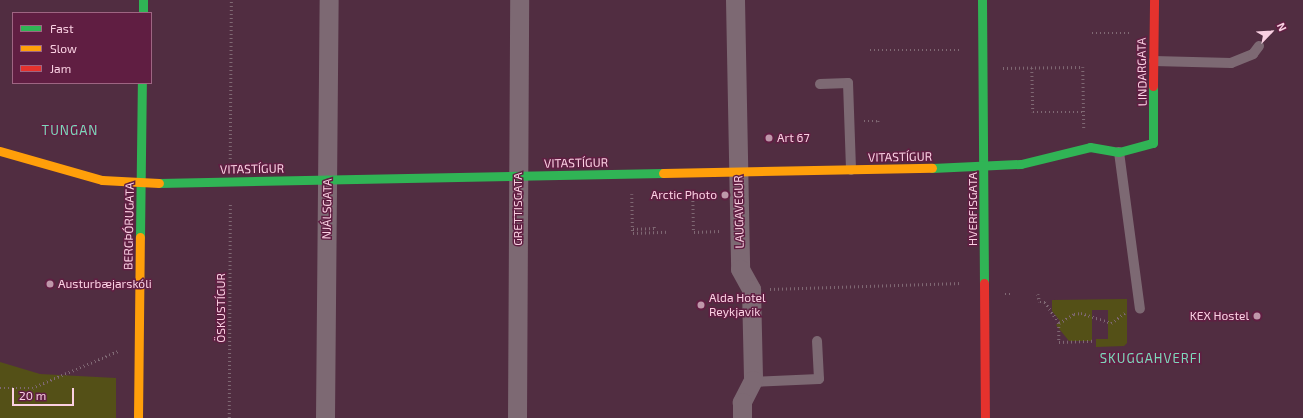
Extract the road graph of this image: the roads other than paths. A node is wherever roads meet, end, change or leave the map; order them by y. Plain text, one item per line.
1 (143, 0) edge
2 (329, 0) edge
3 (519, 0) edge
4 (735, 0) edge
5 (982, 0) edge
6 (1154, 0) edge
7 (143, 12) edge
8 (1259, 46) dead end
9 (1154, 61) junction
10 (142, 84) edge
11 (820, 84) dead end
12 (1153, 143) joint
13 (0, 151) edge
14 (1119, 152) junction
15 (984, 167) junction
16 (851, 170) junction
17 (738, 172) junction
18 (518, 176) junction
19 (327, 180) junction
20 (141, 183) junction
21 (1140, 309) dead end
22 (817, 341) dead end
23 (752, 382) junction
24 (138, 418) edge
25 (325, 418) edge
26 (517, 418) edge
27 (742, 418) edge
28 (985, 418) edge

1 - 7 street
2 - 19 street, NJÁLSGATA
3 - 18 street, GRETTISGATA
4 - 17 street, LAUGAVEGUR
5 - 15 street, HVERFISGATA
6 - 9 street, LINDARGATA
8 - 9 lane
9 - 12 street, LINDARGATA
10 - 20 street, BERGÞÓRUGATA
11 - 16 lane
12 - 14 street, VITASTÍGUR
13 - 20 street, VITASTÍGUR
14 - 15 street, VITASTÍGUR
14 - 21 lane
15 - 16 street, VITASTÍGUR
15 - 28 street, HVERFISGATA
16 - 17 street, VITASTÍGUR
17 - 18 street, VITASTÍGUR
17 - 23 street, LAUGAVEGUR
18 - 19 street, VITASTÍGUR
18 - 26 street, GRETTISGATA
19 - 20 street, VITASTÍGUR
19 - 25 street, NJÁLSGATA
20 - 24 street, BERGÞÓRUGATA
22 - 23 lane
23 - 27 street, LAUGAVEGUR

